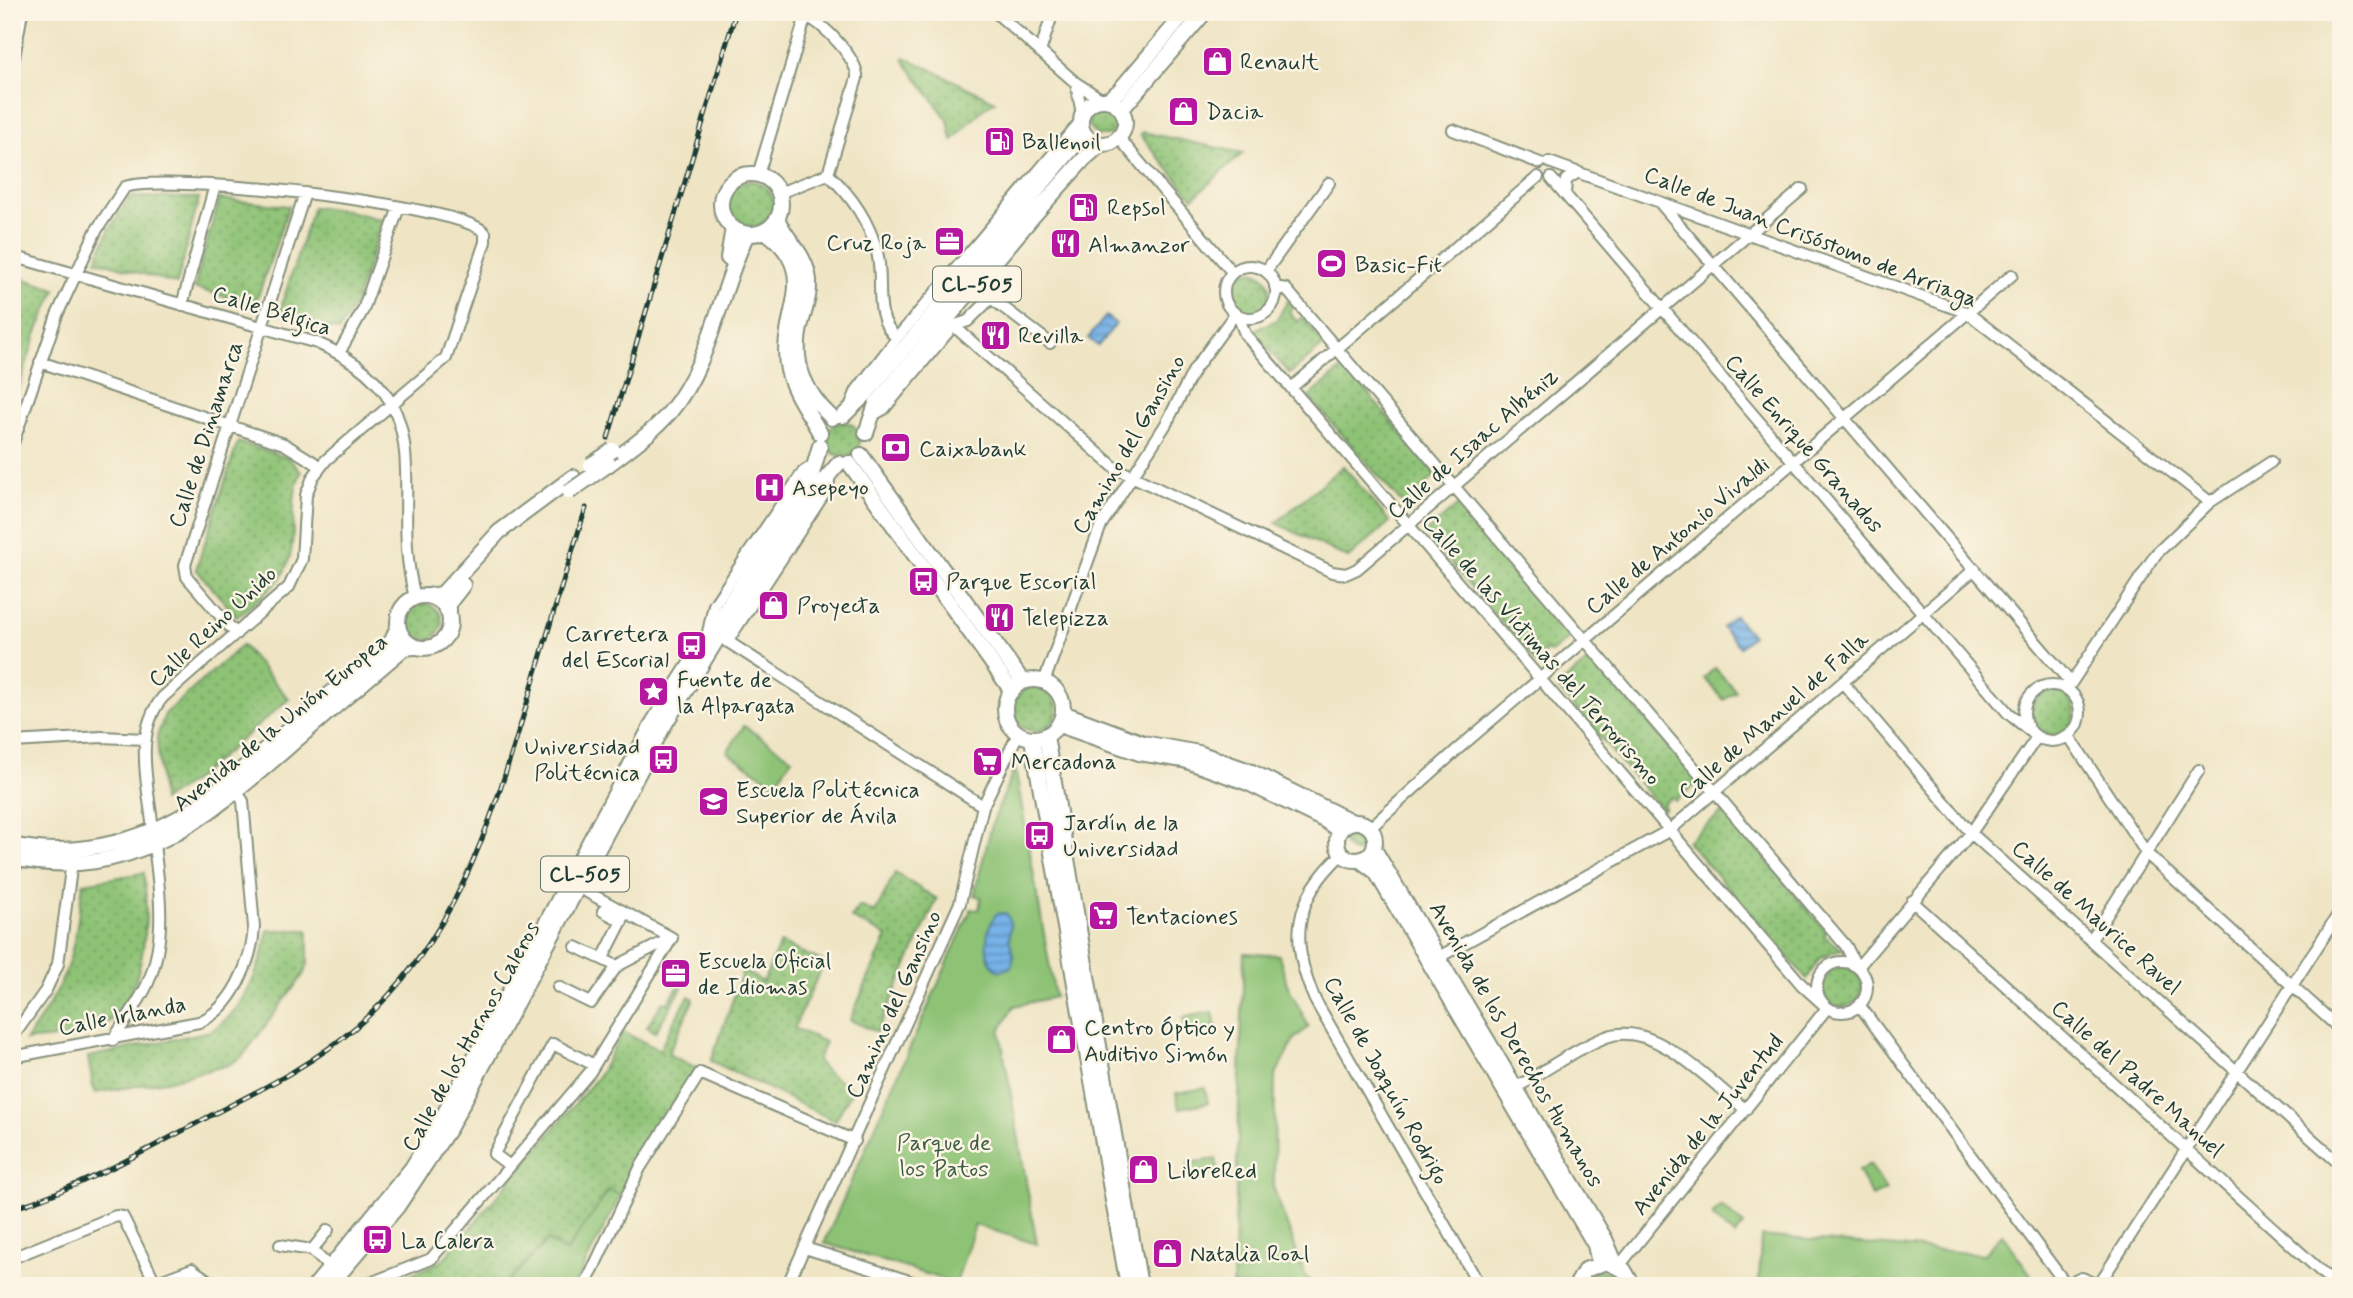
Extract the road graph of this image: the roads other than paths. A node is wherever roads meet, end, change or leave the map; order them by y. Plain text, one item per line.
1 (22, 12) edge
2 (995, 12) edge
3 (1053, 12) edge
4 (1186, 12) edge
5 (1205, 12) edge
6 (806, 14) edge
7 (15, 34) edge
8 (1040, 52) junction
9 (12, 69) edge
10 (1076, 83) junction
11 (1104, 99) junction
12 (1122, 109) junction
13 (1082, 122) junction
14 (1453, 130) dead end
15 (1119, 138) junction
16 (1101, 144) junction
17 (1545, 162) junction
18 (1578, 172) junction
19 (828, 174) junction
20 (758, 175) junction
21 (1538, 177) junction
22 (1551, 178) junction
23 (1329, 183) dead end
24 (215, 186) junction
25 (1802, 189) dead end
26 (305, 193) junction
27 (779, 193) junction
28 (1565, 194) junction
29 (1659, 201) junction
30 (399, 207) junction
31 (778, 219) junction
32 (740, 231) junction
33 (765, 231) junction
34 (1747, 234) junction
35 (12, 256) edge
36 (1713, 264) junction
37 (1266, 271) junction
38 (1233, 272) junction
39 (76, 275) junction
40 (2012, 275) dead end
41 (1275, 287) junction
42 (182, 305) junction
43 (1662, 308) junction
44 (1968, 313) junction
45 (1236, 315) junction
46 (950, 323) junction
47 (261, 328) junction
48 (897, 338) junction
49 (1050, 343) dead end
50 (1337, 349) junction
51 (339, 353) junction
52 (40, 362) junction
53 (1291, 388) junction
54 (392, 403) junction
55 (841, 414) junction
56 (1847, 418) junction
57 (230, 426) junction
58 (866, 433) junction
59 (820, 439) junction
60 (13, 441) edge
61 (2271, 462) dead end
62 (845, 463) junction
63 (1794, 463) junction
64 (320, 466) junction
65 (1132, 478) junction
66 (571, 485) junction
67 (1454, 486) junction
68 (2210, 502) junction
69 (1409, 525) junction
70 (1975, 569) junction
71 (422, 597) junction
72 (449, 614) junction
73 (1923, 614) junction
74 (398, 626) junction
75 (236, 634) junction
76 (718, 638) junction
77 (1585, 640) junction
78 (414, 647) junction
79 (1540, 679) junction
80 (1044, 682) junction
81 (1843, 683) junction
82 (1018, 686) junction
83 (2069, 686) junction
84 (1061, 719) junction
85 (2033, 734) junction
86 (1032, 736) junction
87 (2069, 736) junction
88 (145, 739) junction
89 (12, 742) edge
90 (2199, 770) dead end
91 (236, 791) junction
92 (1715, 792) junction
93 (983, 806) junction
94 (1353, 822) junction
95 (1370, 828) junction
96 (1670, 830) junction
97 (1340, 831) junction
98 (1971, 833) junction
99 (153, 838) junction
100 (12, 845) edge
101 (1374, 849) junction
102 (1342, 854) junction
103 (2147, 854) junction
104 (12, 858) edge
105 (1360, 860) junction
106 (72, 862) junction
107 (578, 887) junction
108 (1912, 901) junction
109 (2341, 910) edge
110 (603, 911) dead end
111 (672, 938) junction
112 (2091, 940) junction
113 (576, 947) dead end
114 (1439, 957) junction
115 (603, 958) junction
116 (617, 966) junction
117 (1857, 967) junction
118 (558, 987) dead end
119 (2292, 987) junction
120 (1825, 1006) junction
121 (1860, 1006) junction
122 (2341, 1030) edge
123 (12, 1038) edge
124 (113, 1040) junction
125 (12, 1057) edge
126 (594, 1065) junction
127 (2238, 1072) junction
128 (1517, 1087) junction
129 (1746, 1110) junction
130 (855, 1141) junction
131 (2186, 1151) junction
132 (2341, 1165) edge
133 (510, 1166) junction
134 (328, 1230) dead end
135 (280, 1245) dead end
136 (805, 1248) junction
137 (313, 1250) junction
138 (12, 1258) edge
139 (1599, 1263) junction
140 (1617, 1265) junction
141 (326, 1281) edge
142 (172, 1282) edge
143 (151, 1284) edge
144 (2063, 1284) edge
145 (2100, 1285) edge
146 (216, 1286) edge
147 (363, 1286) edge
148 (584, 1286) edge
149 (787, 1286) edge
150 (925, 1286) edge
151 (1128, 1286) edge
152 (1140, 1286) edge
153 (1480, 1286) edge
154 (1576, 1286) edge
155 (1633, 1286) edge
156 (2337, 1286) edge

1 - 7 street
2 - 8 street
3 - 8 street
4 - 11 main road, CL-505
5 - 12 main road
6 - 19 street
6 - 20 street
7 - 9 street
8 - 10 street
10 - 11 street
10 - 13 street
11 - 12 main road
11 - 13 main road, CL-505
12 - 15 main road
13 - 16 main road
13 - 48 street
13 - 55 main road, CL-505
14 - 17 street, Calle de Juan Crisóstomo de Arriaga
15 - 16 main road, CL-505
15 - 38 street
16 - 46 main road, CL-505
17 - 18 street, Calle de Juan Crisóstomo de Arriaga
17 - 21 street
17 - 22 street
18 - 28 street
18 - 29 street, Calle de Juan Crisóstomo de Arriaga
19 - 27 street
19 - 48 street
20 - 27 main road
20 - 32 main road
21 - 22 street
21 - 50 street
22 - 28 street, Calle Enrique Granados
23 - 37 street
24 - 26 street
24 - 39 street
24 - 42 street
25 - 34 street, Calle de Isaac Albéniz
26 - 30 street
26 - 47 street, Calle de Dinamarca
27 - 31 main road
28 - 43 street, Calle Enrique Granados
29 - 34 street, Calle de Juan Crisóstomo de Arriaga
29 - 36 street, Calle Enrique Granados
30 - 51 street
30 - 54 street, Calle Reino Unido
31 - 33 main road
31 - 55 main road
32 - 33 main road
32 - 66 main road, bridge
33 - 59 main road
34 - 36 street, Calle de Isaac Albéniz
34 - 44 street, Calle de Juan Crisóstomo de Arriaga
35 - 39 street, Calle Bélgica
36 - 43 street, Calle de Isaac Albéniz
36 - 56 street, Calle Enrique Granados
37 - 38 street
37 - 41 street
38 - 45 street
39 - 42 street, Calle Bélgica
39 - 52 street
40 - 44 street, Calle de Antonio Vivaldi
41 - 45 street
41 - 50 street, Calle de las Víctimas del Terrorismo
42 - 47 street, Calle Bélgica
43 - 63 street, Calle Enrique Granados
43 - 67 street, Calle de Isaac Albéniz
44 - 56 street, Calle de Antonio Vivaldi
44 - 68 street, Calle de Juan Crisóstomo de Arriaga
45 - 53 street, Calle de las Víctimas del Terrorismo
45 - 65 street, Camino del Gansino
46 - 49 street
46 - 58 main road, CL-505
46 - 65 street, Calle de Isaac Albéniz
47 - 51 street, Calle Bélgica
47 - 57 street, Calle de Dinamarca
48 - 55 street
50 - 53 street
50 - 67 street, Calle de las Víctimas del Terrorismo
51 - 54 street, Calle Bélgica
52 - 57 street
52 - 60 street
53 - 69 street, Calle de las Víctimas del Terrorismo
54 - 64 street, Calle Reino Unido
54 - 71 street, Calle Bélgica
55 - 58 main road
55 - 59 main road, CL-505
56 - 63 street, Calle de Antonio Vivaldi
56 - 70 street, Calle Enrique Granados
57 - 64 street
57 - 75 street, Calle de Dinamarca
58 - 62 main road, CL-505
59 - 62 main road
59 - 76 main road, Calle de los Hornos Caleros / CL-505
61 - 68 street
62 - 76 main road, Calle de los Hornos Caleros / CL-505
62 - 82 main road
63 - 73 street, Calle Enrique Granados
63 - 77 street, Calle de Antonio Vivaldi
64 - 75 street, Calle Reino Unido
65 - 69 street, Calle de Isaac Albéniz
65 - 80 street, Camino del Gansino
66 - 71 main road
66 - 72 main road
67 - 69 street, Calle de Isaac Albéniz
67 - 77 street, Calle de las Víctimas del Terrorismo
68 - 83 street
69 - 79 street, Calle de las Víctimas del Terrorismo
70 - 73 street, Calle de Manuel de Falla
70 - 83 street, Calle Enrique Granados
71 - 72 main road
71 - 74 main road
72 - 78 main road
73 - 81 street, Calle de Manuel de Falla
73 - 85 street, Calle Enrique Granados
74 - 78 main road
74 - 99 main road, Avenida de la Unión Europea
75 - 88 street, Calle Reino Unido
76 - 93 street
76 - 107 main road, Calle de los Hornos Caleros / CL-505
76 - 141 main road, Calle de los Hornos Caleros / CL-505
77 - 79 street, Calle de Antonio Vivaldi
77 - 92 street, Calle de las Víctimas del Terrorismo
78 - 91 main road, Avenida de la Unión Europea
79 - 95 street, Calle de Antonio Vivaldi
79 - 96 street, Calle de las Víctimas del Terrorismo
80 - 82 main road
80 - 84 main road
81 - 92 street, Calle de Manuel de Falla
81 - 98 street, Calle de Maurice Ravel
82 - 86 main road
83 - 85 street
83 - 87 street
84 - 86 main road
84 - 94 main road
84 - 97 main road
85 - 87 street
85 - 98 street
86 - 93 street, Camino del Gansino
86 - 151 main road
86 - 152 main road
87 - 103 street
88 - 89 street
88 - 99 street, Calle Reino Unido
90 - 103 street
91 - 99 main road, Avenida de la Unión Europea
91 - 124 street, Calle Irlanda
92 - 96 street, Calle de Manuel de Falla
92 - 117 street, Calle de las Víctimas del Terrorismo
93 - 130 street, Camino del Gansino
94 - 95 main road
94 - 97 main road
95 - 101 main road
96 - 114 street, Calle de Manuel de Falla
96 - 120 street, Calle de las Víctimas del Terrorismo
97 - 102 main road
98 - 108 street
98 - 112 street, Calle de Maurice Ravel
99 - 100 main road, Avenida de la Unión Europea
99 - 106 main road, Avenida de la Unión Europea
99 - 124 street, Calle Reino Unido
101 - 105 main road
101 - 114 main road, Avenida de los Derechos Humanos
102 - 105 main road
102 - 153 street, Calle de Joaquín Rodrigo
103 - 112 street
103 - 119 street
104 - 106 main road, Avenida de la Unión Europea
105 - 139 main road, Avenida de los Derechos Humanos
106 - 123 street
107 - 111 street
107 - 141 main road, Calle de los Hornos Caleros / CL-505
108 - 117 street
108 - 131 street, Calle del Padre Manuel
109 - 119 street
110 - 115 street
111 - 116 street
111 - 126 street
112 - 127 street, Calle de Maurice Ravel
113 - 115 street
114 - 128 main road, Avenida de los Derechos Humanos
115 - 116 street
116 - 118 street
117 - 120 street
117 - 121 street
119 - 122 street
119 - 127 street
120 - 121 street
120 - 129 street, Avenida de la Juventud
121 - 144 street
124 - 125 street, Calle Irlanda
126 - 133 street
126 - 133 street
127 - 131 street
127 - 132 street, Calle de Maurice Ravel
128 - 129 street
128 - 140 main road, Avenida de los Derechos Humanos
129 - 140 street, Avenida de la Juventud
130 - 136 street, Camino del Gansino
130 - 148 street
131 - 145 street
131 - 156 street, Calle del Padre Manuel
133 - 147 street
134 - 137 street
135 - 137 street
136 - 149 street, Camino del Gansino
136 - 150 street
137 - 141 street
138 - 143 street
139 - 140 main road
139 - 154 main road
140 - 155 main road, Avenida de los Derechos Humanos
142 - 143 street
142 - 146 street
144 - 145 street

